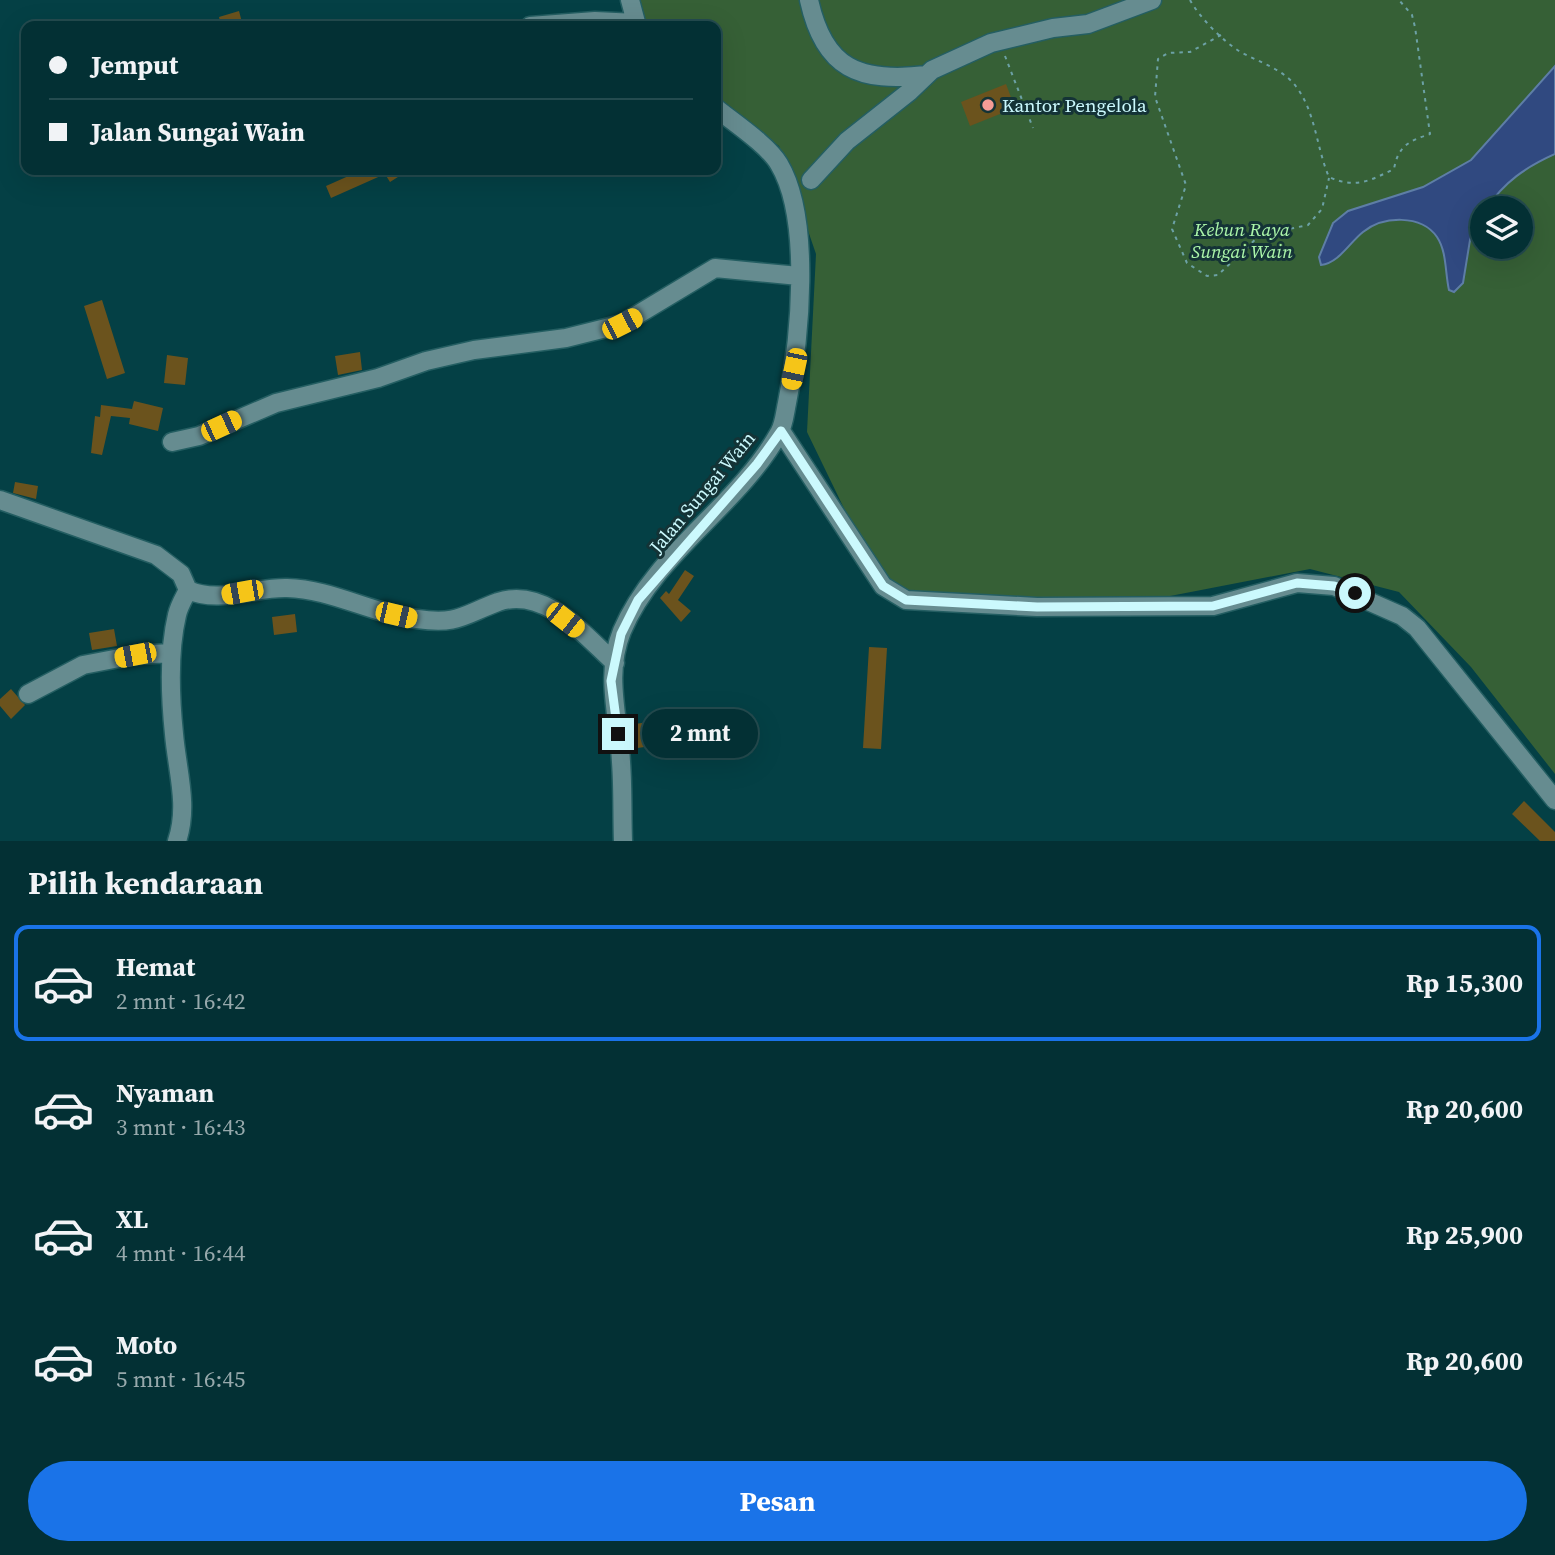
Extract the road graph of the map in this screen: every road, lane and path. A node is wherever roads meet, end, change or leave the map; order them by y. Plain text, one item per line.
1 (630, 0) edge
2 (809, 0) edge
3 (1152, 0) edge
4 (1190, 0) edge
5 (1399, 0) edge
6 (635, 21) edge
7 (1222, 35) junction
8 (999, 41) junction
9 (927, 75) junction
10 (721, 112) edge
11 (1033, 128) dead end
12 (1329, 177) junction
13 (811, 180) dead end
14 (799, 276) junction
15 (781, 431) junction
16 (172, 442) dead end
17 (0, 499) edge
18 (188, 590) junction
19 (171, 653) junction
20 (615, 663) junction
21 (28, 694) dead end
22 (1555, 800) edge
23 (178, 841) edge
24 (622, 841) edge

1 - 6 street
2 - 9 street
3 - 8 street
4 - 7 path
5 - 12 path
7 - 12 path
7 - 12 path
8 - 9 street
8 - 11 path
9 - 13 street
10 - 14 street, Jalan Sungai Wain
14 - 15 street, Jalan Sungai Wain
14 - 16 street
15 - 20 street, Jalan Sungai Wain
15 - 22 street
17 - 18 street
18 - 19 street
18 - 20 street
19 - 21 street
19 - 23 street
20 - 24 street, Jalan Sungai Wain

